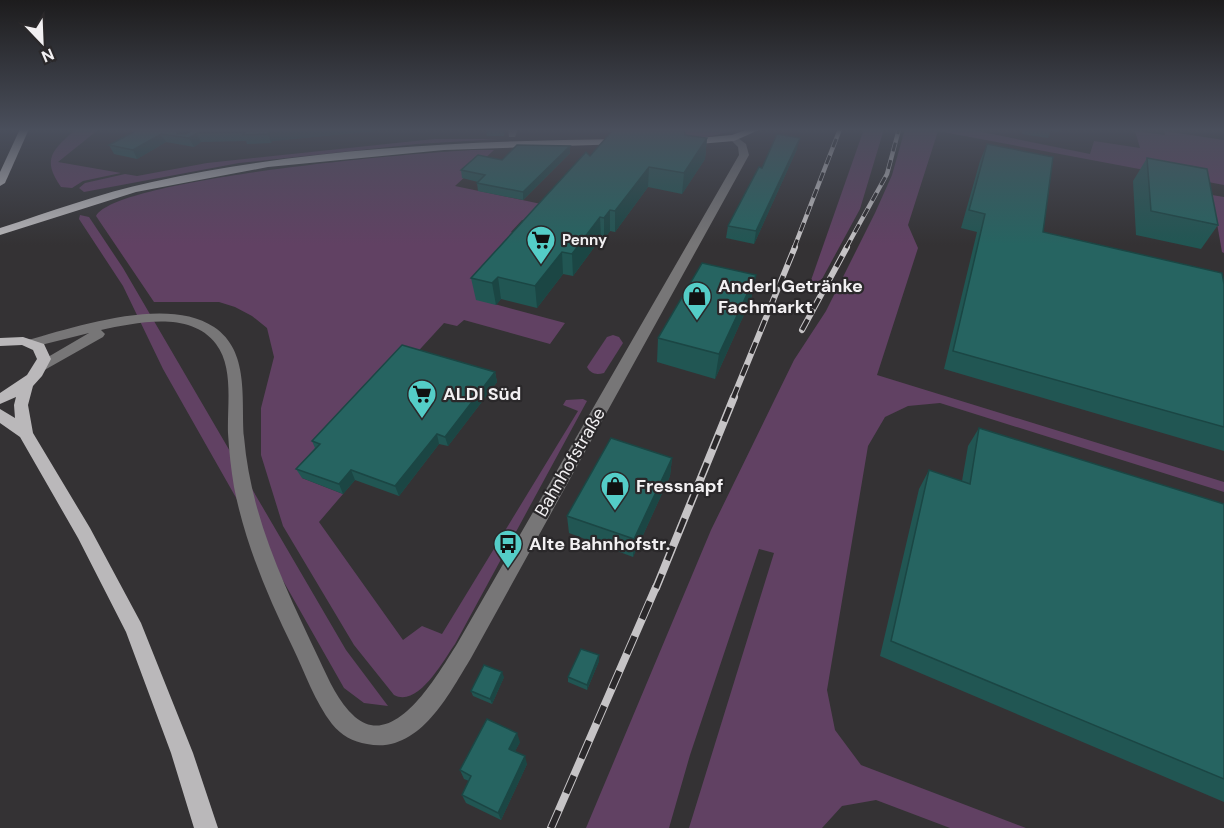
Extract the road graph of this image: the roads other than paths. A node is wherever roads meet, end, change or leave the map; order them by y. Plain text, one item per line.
1 (7, 168) edge
2 (250, 168) edge
3 (737, 168) edge
4 (0, 183) edge
5 (0, 232) edge
6 (119, 322) junction
7 (0, 330) edge
8 (6, 341) edge
9 (33, 343) junction
10 (41, 367) junction
11 (26, 384) junction
12 (0, 399) edge
13 (0, 415) edge
14 (25, 433) junction
15 (206, 828) edge

1 - 4 main road
2 - 5 main road
3 - 6 street, Bahnhofstraße
6 - 9 street
6 - 10 street
7 - 8 main road
8 - 9 main road
9 - 10 main road
10 - 11 main road
11 - 12 main road
11 - 14 main road
13 - 14 main road
14 - 15 main road

